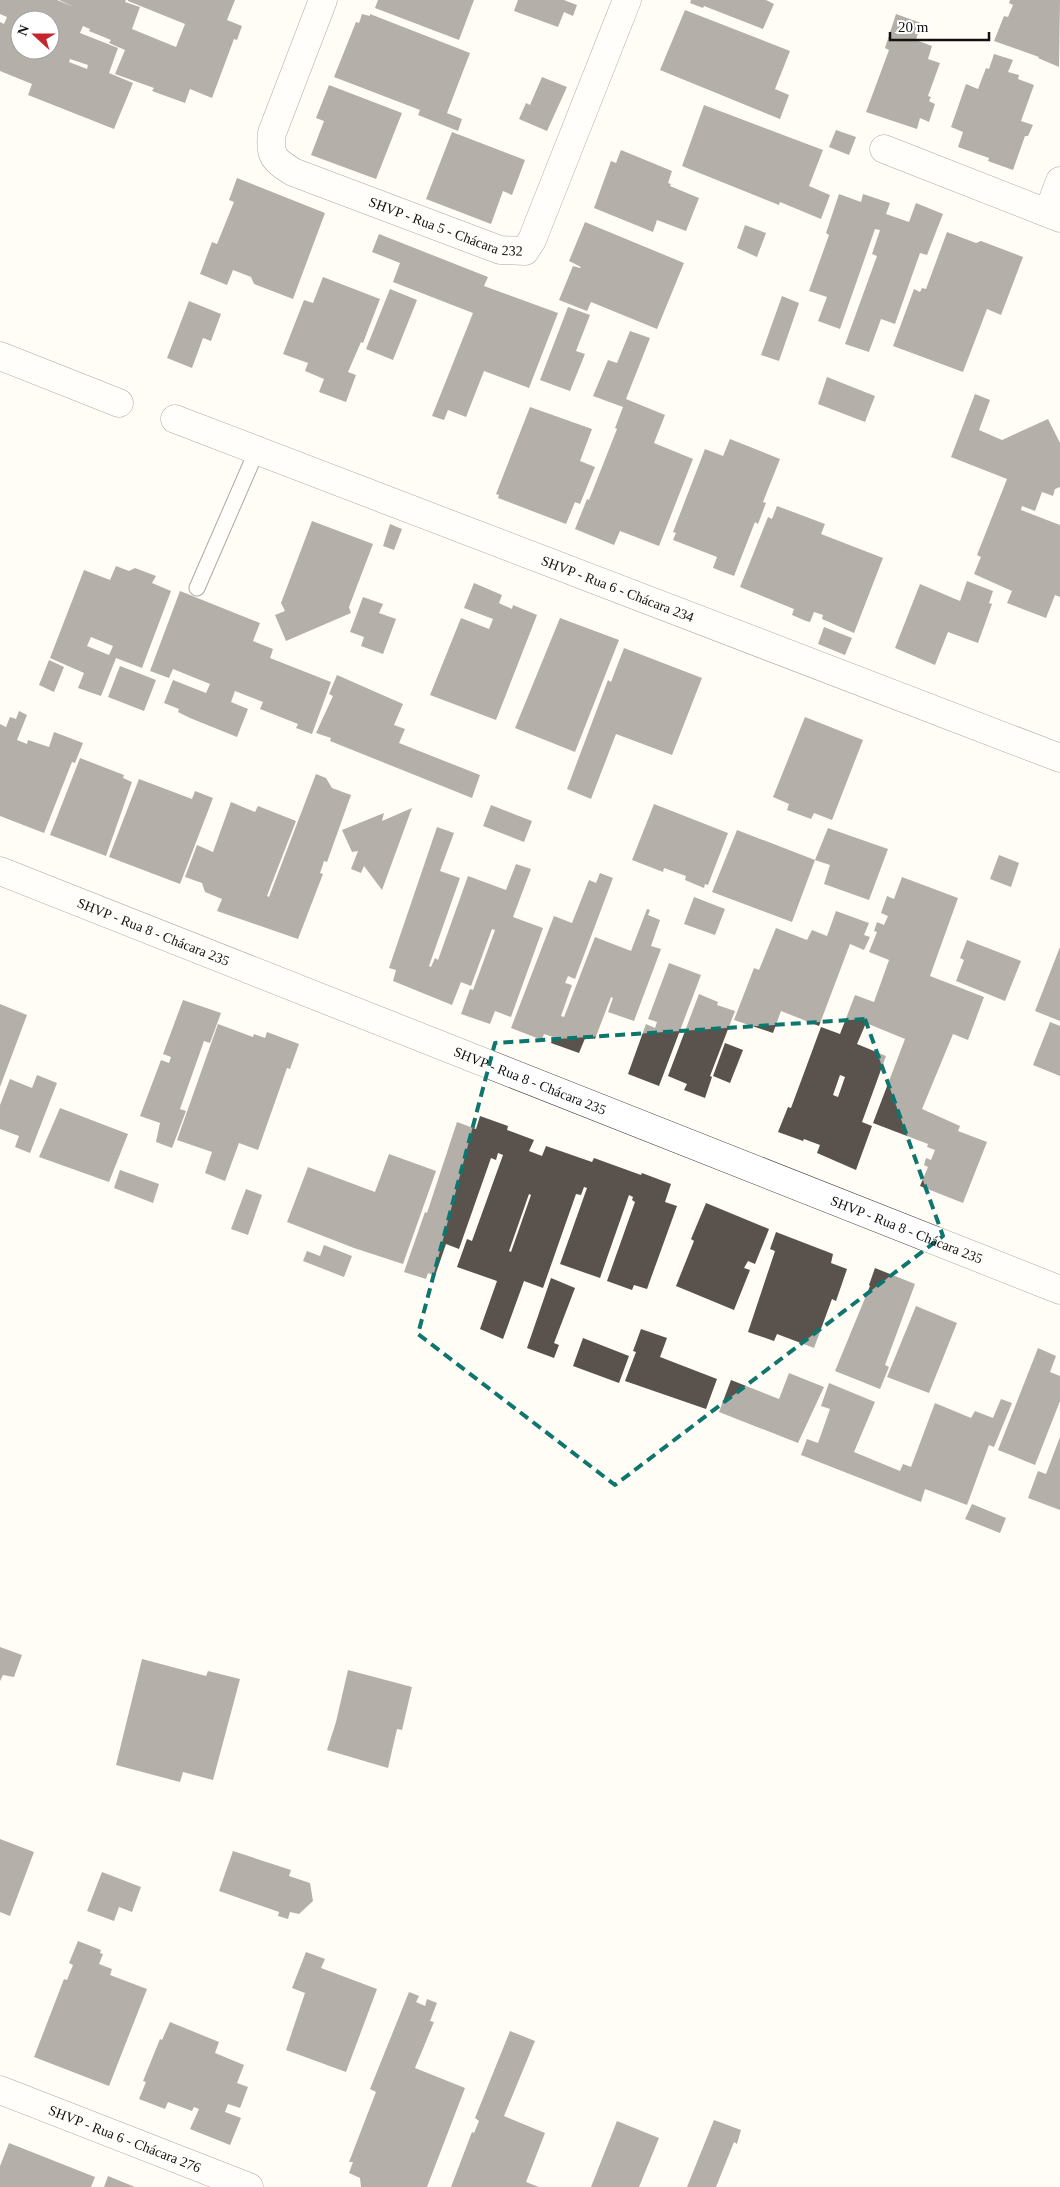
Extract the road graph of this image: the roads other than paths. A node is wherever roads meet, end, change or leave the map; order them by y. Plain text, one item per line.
1 (324, 0) edge
2 (627, 0) edge
3 (884, 149) dead end
4 (1060, 181) edge
5 (1054, 215) edge
6 (0, 356) edge
7 (118, 403) dead end
8 (175, 419) dead end
9 (257, 450) junction
10 (197, 588) dead end
11 (1060, 758) edge
12 (0, 871) edge
13 (1060, 1290) edge
14 (0, 2090) edge
15 (249, 2187) edge

1 - 2 street, SHVP - Rua 5 - Chácara 232
3 - 5 street
4 - 5 street
6 - 7 street
8 - 9 street, SHVP - Rua 6 - Chácara 234
9 - 10 lane
9 - 11 street, SHVP - Rua 6 - Chácara 234
12 - 13 street, SHVP - Rua 8 - Chácara 235
14 - 15 street, SHVP - Rua 6 - Chácara 276

